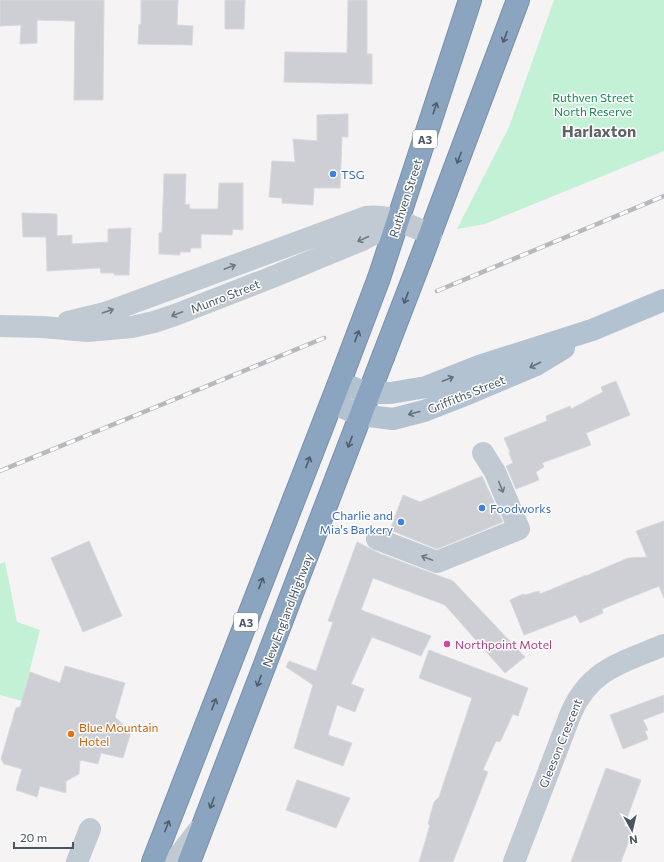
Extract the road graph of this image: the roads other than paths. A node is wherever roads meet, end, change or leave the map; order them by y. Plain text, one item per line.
1 (470, 0) edge
2 (518, 0) edge
3 (398, 222) junction
4 (431, 234) junction
5 (658, 305) edge
6 (0, 326) edge
7 (592, 330) junction
8 (341, 378) junction
9 (369, 393) junction
10 (332, 402) junction
11 (361, 415) junction
12 (483, 453) dead end
13 (377, 539) dead end
14 (664, 645) edge
15 (205, 822) junction
16 (90, 829) dead end
17 (77, 862) edge
18 (153, 862) edge
19 (174, 862) edge
20 (189, 862) edge
21 (514, 862) edge

3 -> 1 highway, Ruthven Street / A3
2 -> 4 highway
3 - 4 street
3 - 6 street
8 -> 3 highway, Ruthven Street / A3, bridge
4 -> 9 highway, New England Highway, bridge
5 - 7 main road, Griffiths Street
9 -> 7 main road, Griffiths Street
7 -> 11 main road, Griffiths Street
8 - 9 main road, Griffiths Street
8 - 10 highway, A3
9 - 11 highway, New England Highway
10 - 11 main road, Griffiths Street
18 -> 10 highway, A3
11 -> 15 highway, New England Highway
12 -> 13 street
14 - 21 street, Gleeson Crescent
15 - 19 street
15 - 20 highway, New England Highway
16 - 17 street

